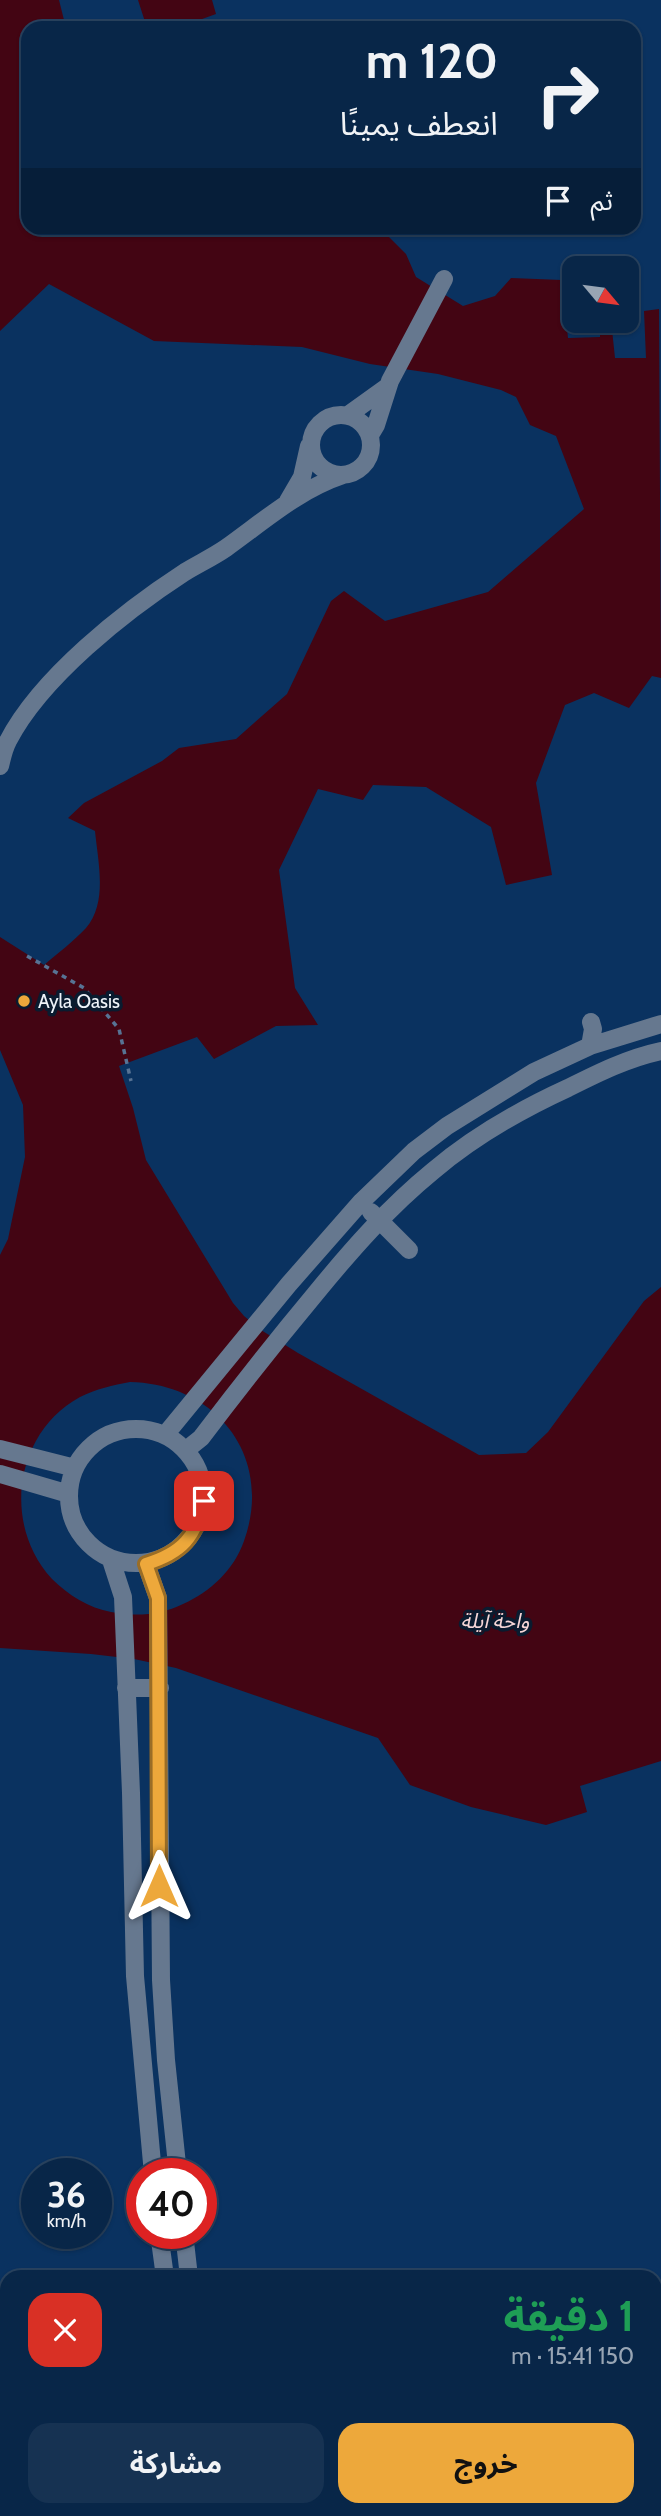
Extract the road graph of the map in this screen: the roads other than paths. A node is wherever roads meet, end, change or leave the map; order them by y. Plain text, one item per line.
1 (444, 279) dead end
2 (388, 384) junction
3 (348, 415) junction
4 (370, 435) junction
5 (310, 442) junction
6 (343, 475) junction
7 (288, 501) junction
8 (0, 766) edge
9 (591, 1022) dead end
10 (661, 1024) edge
11 (590, 1046) junction
12 (661, 1051) edge
13 (362, 1202) junction
14 (378, 1220) junction
15 (409, 1250) dead end
16 (171, 1430) junction
17 (0, 1449) edge
18 (186, 1450) junction
19 (66, 1466) junction
20 (0, 1474) edge
21 (61, 1491) junction
22 (111, 1560) junction
23 (146, 1564) junction
24 (126, 1682) junction
25 (160, 1684) junction
26 (152, 2158) edge
27 (176, 2158) edge
28 (161, 2249) edge
29 (186, 2249) edge
30 (164, 2270) edge
31 (188, 2270) edge

1 - 2 street
2 - 3 street
2 - 4 street
3 - 4 street
3 - 5 street
4 - 6 street
5 - 6 street
5 - 7 street
6 - 7 street
7 - 8 street
9 - 11 street
10 - 11 street
11 - 13 street
12 - 14 street
13 - 14 street
13 - 16 street
14 - 15 street
14 - 18 street
16 - 18 street
16 - 19 street
17 - 19 street
18 - 23 street
19 - 21 street
20 - 21 street
21 - 22 street
22 - 23 street
22 - 24 street
23 - 25 street
24 - 25 street
24 - 26 street
25 - 27 street
28 - 30 street
29 - 31 street

